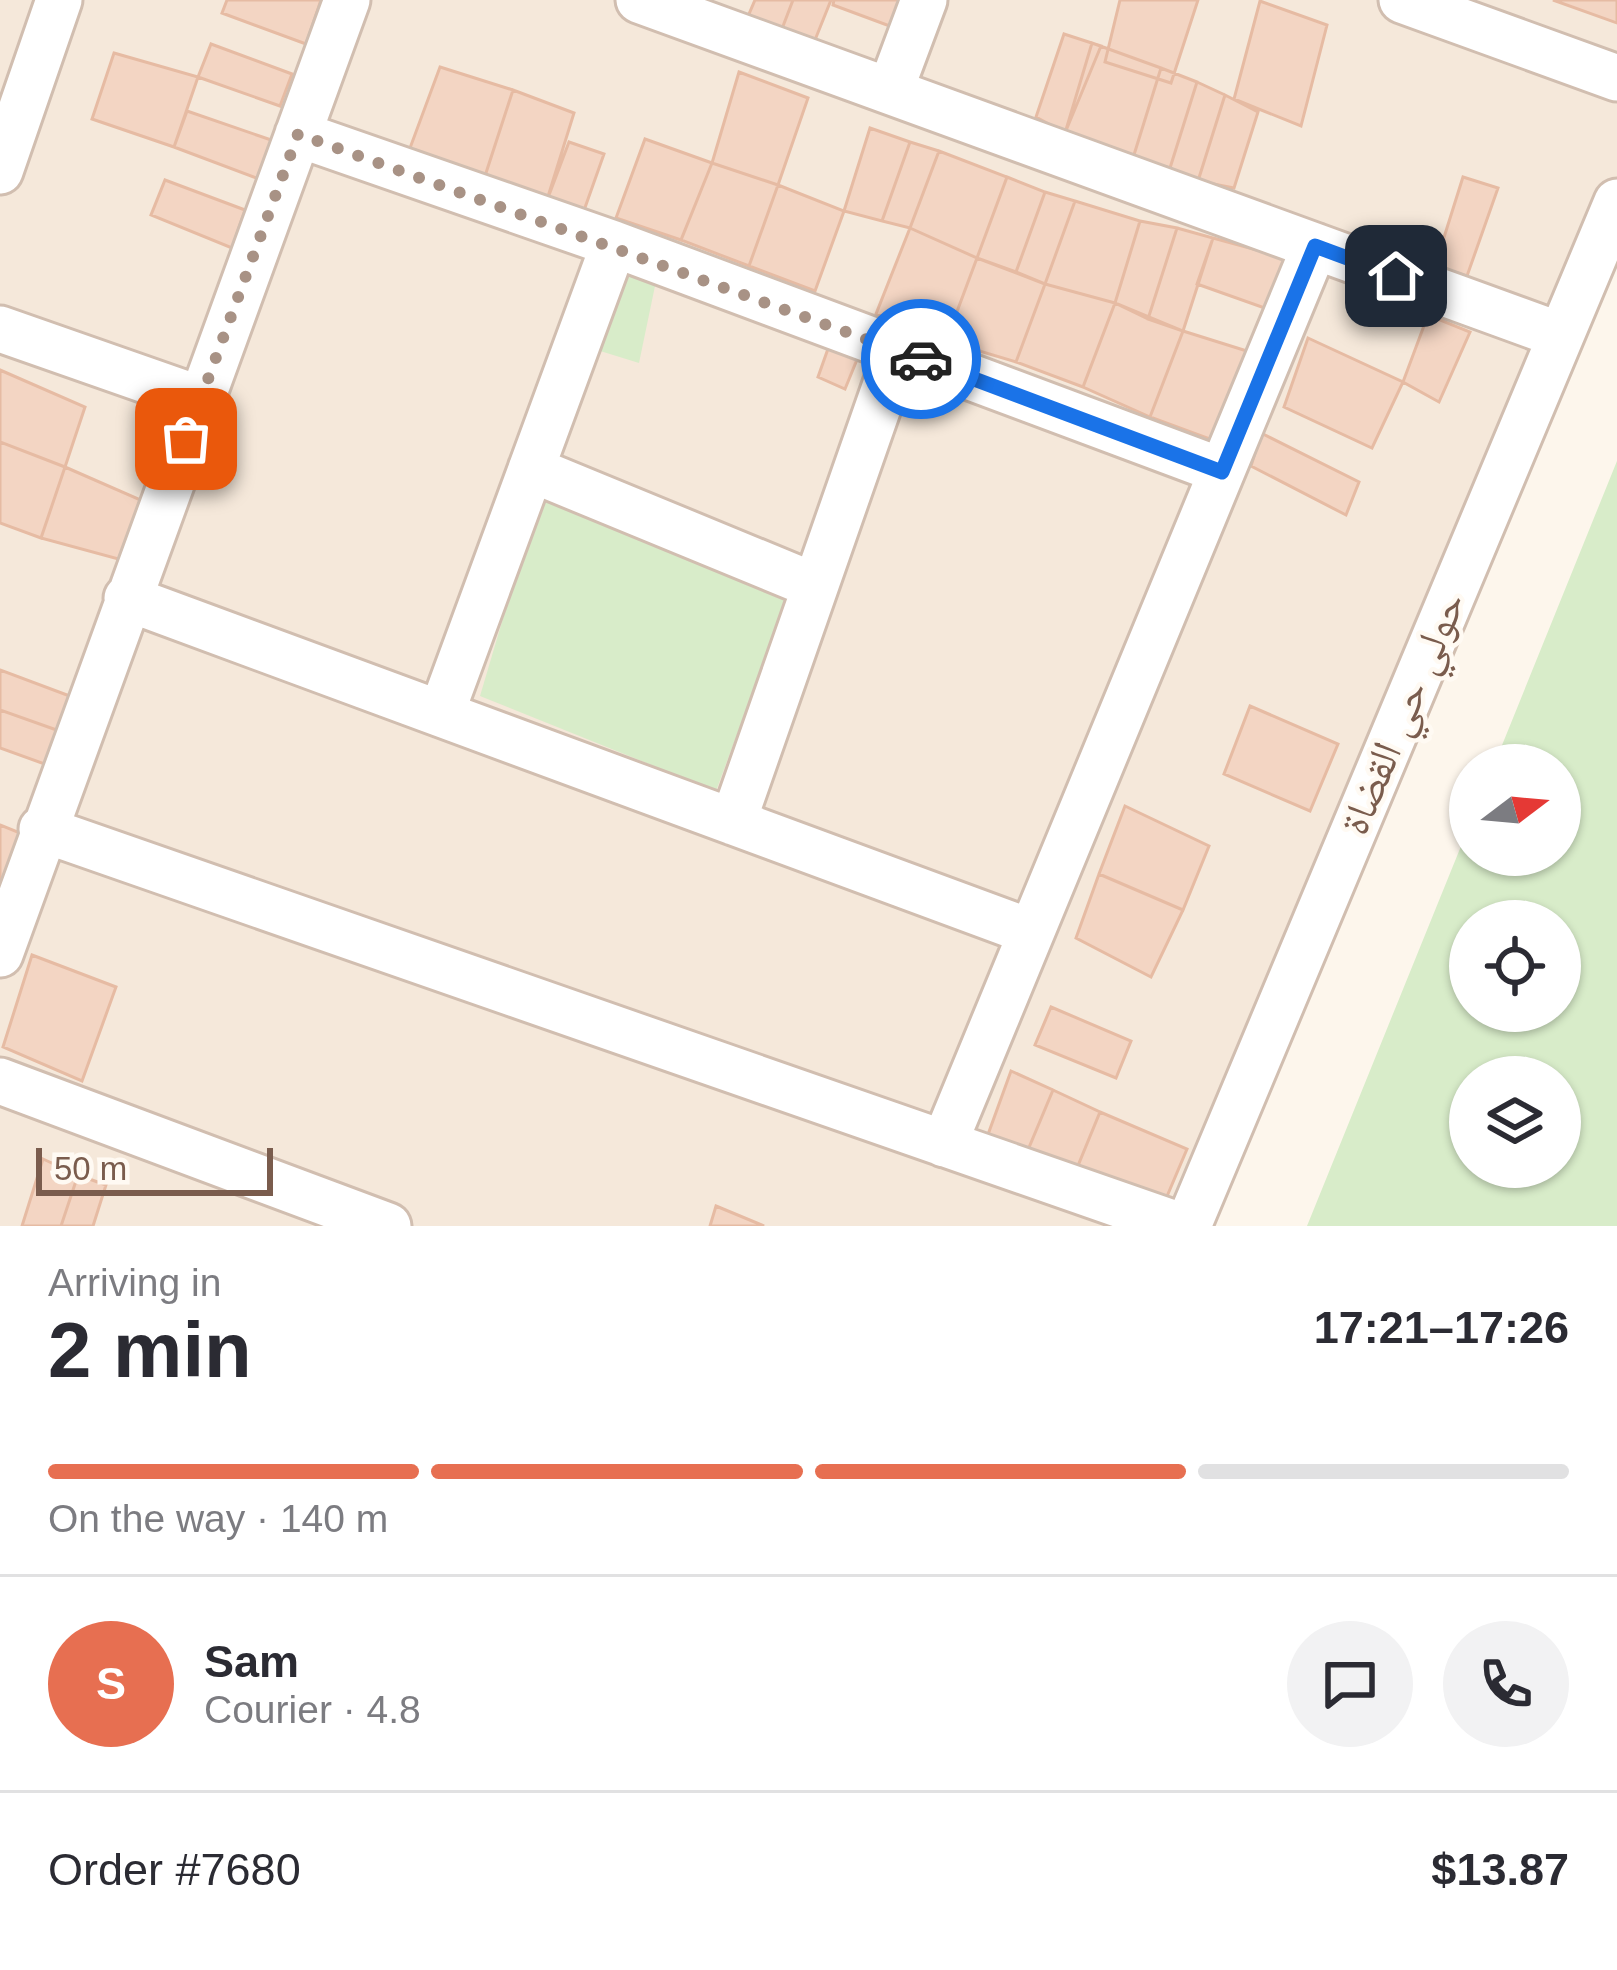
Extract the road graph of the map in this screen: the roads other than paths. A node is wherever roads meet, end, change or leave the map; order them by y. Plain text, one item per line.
1 (59, 0) edge
2 (347, 0) edge
3 (639, 0) edge
4 (924, 0) edge
5 (1402, 0) edge
6 (1617, 78) edge
7 (890, 92) junction
8 (298, 134) junction
9 (0, 171) edge
10 (1617, 202) edge
11 (614, 244) junction
12 (1315, 246) junction
13 (0, 329) edge
14 (1559, 335) junction
15 (898, 350) junction
16 (200, 399) junction
17 (531, 469) junction
18 (1222, 472) junction
19 (815, 586) junction
20 (127, 598) junction
21 (441, 714) junction
22 (733, 822) junction
23 (42, 829) junction
24 (1031, 932) junction
25 (0, 954) edge
26 (0, 1082) edge
27 (944, 1144) junction
28 (366, 1222) edge
29 (1185, 1226) edge

1 - 9 street
2 - 8 street
3 - 7 street
4 - 7 street
5 - 6 street
7 - 12 street
8 - 11 street
8 - 16 street
10 - 14 street, حولي حي القضاة
11 - 15 street
11 - 17 street
12 - 14 street
12 - 18 street
13 - 16 street
14 - 29 street, حولي حي القضاة
15 - 18 street
15 - 19 street
16 - 20 street
17 - 19 street
17 - 21 street
18 - 24 street
19 - 22 street
20 - 21 street
20 - 23 street
21 - 22 street
22 - 24 street
23 - 25 street
23 - 27 street
24 - 27 street
26 - 28 street
27 - 29 street

